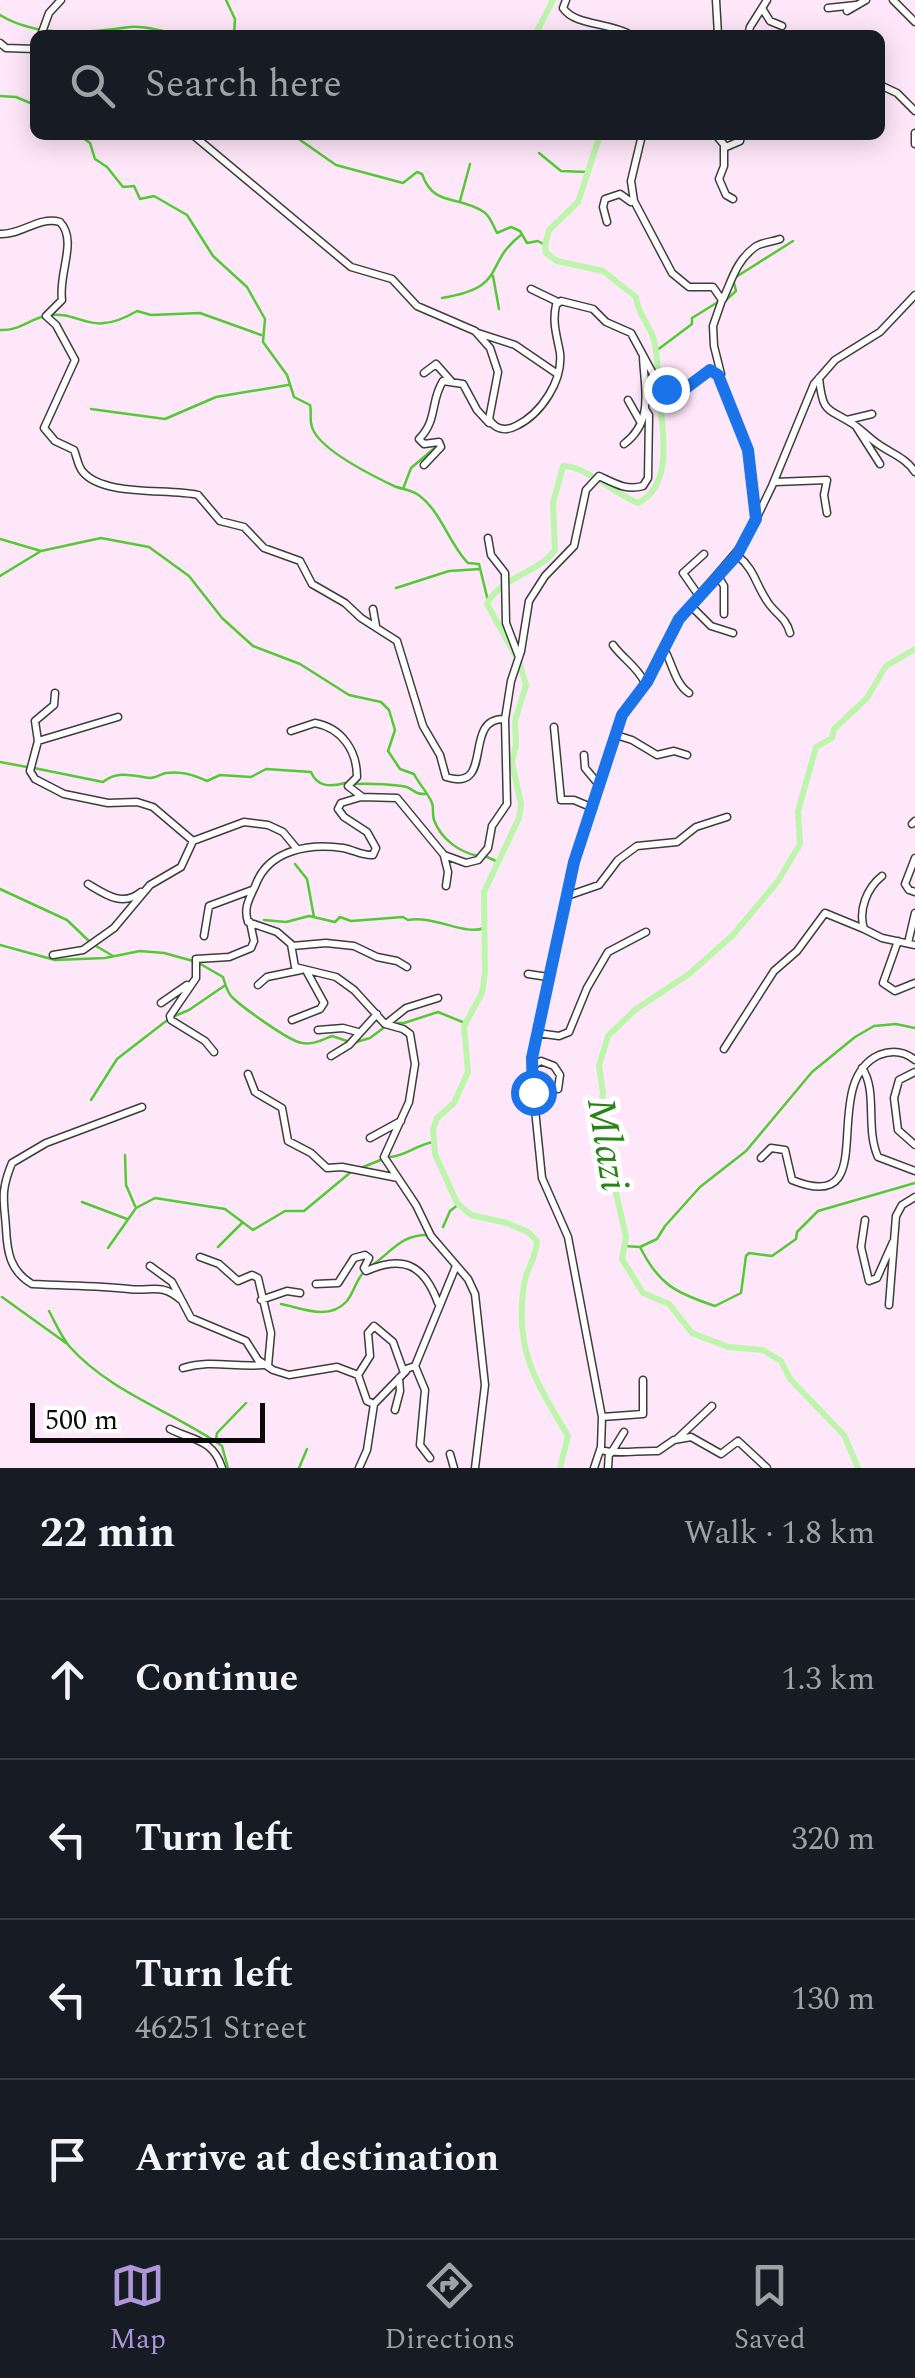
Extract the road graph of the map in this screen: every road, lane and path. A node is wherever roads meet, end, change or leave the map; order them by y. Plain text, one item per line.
1 (61, 0) edge
2 (566, 0) edge
3 (716, 0) edge
4 (866, 0) edge
5 (893, 0) edge
6 (764, 4) edge
7 (856, 4) junction
8 (828, 8) dead end
9 (848, 11) dead end
10 (915, 22) edge
11 (782, 26) dead end
12 (43, 30) edge
13 (620, 30) edge
14 (718, 30) edge
15 (751, 30) edge
16 (0, 43) edge
17 (30, 49) edge
18 (885, 88) edge
19 (915, 112) edge
20 (915, 133) edge
21 (198, 140) edge
22 (641, 140) edge
23 (720, 140) edge
24 (739, 140) edge
25 (915, 144) edge
26 (724, 146) junction
27 (733, 199) dead end
28 (636, 206) junction
29 (607, 222) dead end
30 (0, 234) edge
31 (780, 239) dead end
32 (531, 288) dead end
33 (915, 296) edge
34 (722, 300) junction
35 (558, 302) junction
36 (476, 332) junction
37 (643, 354) junction
38 (717, 359) junction
39 (712, 370) junction
40 (424, 373) dead end
41 (556, 373) junction
42 (818, 377) junction
43 (452, 382) junction
44 (725, 395) junction
45 (628, 400) dead end
46 (646, 409) junction
47 (872, 414) dead end
48 (845, 420) junction
49 (641, 423) junction
50 (490, 424) junction
51 (857, 427) junction
52 (624, 444) dead end
53 (880, 464) dead end
54 (424, 465) dead end
55 (915, 472) edge
56 (774, 483) junction
57 (827, 513) dead end
58 (756, 519) junction
59 (488, 538) dead end
60 (704, 554) dead end
61 (737, 555) junction
62 (718, 576) junction
63 (699, 596) junction
64 (690, 606) junction
65 (374, 608) dead end
66 (724, 614) dead end
67 (376, 627) junction
68 (733, 633) dead end
69 (790, 633) dead end
70 (613, 645) dead end
71 (663, 648) junction
72 (519, 658) junction
73 (646, 684) junction
74 (689, 692) dead end
75 (55, 693) dead end
76 (118, 717) dead end
77 (504, 720) junction
78 (554, 727) dead end
79 (291, 731) dead end
80 (616, 735) junction
81 (38, 741) junction
82 (584, 755) dead end
83 (687, 755) dead end
84 (600, 786) junction
85 (362, 797) junction
86 (593, 808) junction
87 (727, 817) dead end
88 (193, 841) junction
89 (296, 849) junction
90 (444, 855) junction
91 (915, 858) edge
92 (882, 876) dead end
93 (88, 884) dead end
94 (150, 885) junction
95 (446, 886) dead end
96 (253, 889) junction
97 (915, 892) edge
98 (567, 896) junction
99 (915, 913) edge
100 (250, 922) junction
101 (864, 930) junction
102 (646, 932) dead end
103 (204, 936) dead end
104 (898, 941) junction
105 (911, 944) edge
106 (292, 946) junction
107 (53, 955) dead end
108 (406, 967) dead end
109 (304, 970) junction
110 (528, 974) dead end
111 (548, 977) junction
112 (196, 978) junction
113 (915, 984) edge
114 (258, 985) dead end
115 (438, 998) dead end
116 (162, 1003) dead end
117 (376, 1014) junction
118 (292, 1020) dead end
119 (386, 1024) junction
120 (318, 1030) dead end
121 (359, 1032) junction
122 (537, 1032) junction
123 (724, 1049) dead end
124 (214, 1052) dead end
125 (331, 1056) dead end
126 (915, 1060) edge
127 (532, 1066) junction
128 (862, 1068) junction
129 (915, 1072) edge
130 (248, 1074) dead end
131 (558, 1089) dead end
132 (142, 1107) dead end
133 (403, 1121) junction
134 (370, 1138) dead end
135 (915, 1145) edge
136 (761, 1158) dead end
137 (915, 1170) edge
138 (400, 1178) junction
139 (915, 1197) edge
140 (865, 1220) dead end
141 (894, 1241) junction
142 (200, 1257) dead end
143 (150, 1266) dead end
144 (456, 1266) junction
145 (316, 1284) dead end
146 (300, 1294) dead end
147 (261, 1300) junction
148 (182, 1301) junction
149 (439, 1304) junction
150 (889, 1305) dead end
151 (266, 1366) junction
152 (415, 1366) junction
153 (183, 1368) dead end
154 (406, 1371) junction
155 (358, 1375) junction
156 (399, 1378) junction
157 (642, 1380) dead end
158 (374, 1404) junction
159 (712, 1406) dead end
160 (395, 1410) dead end
161 (602, 1417) junction
162 (170, 1429) dead end
163 (624, 1432) dead end
164 (677, 1439) junction
165 (605, 1452) junction
166 (450, 1454) dead end
167 (430, 1458) dead end
168 (222, 1468) edge
169 (359, 1468) edge
170 (454, 1468) edge
171 (476, 1468) edge
172 (596, 1468) edge
173 (608, 1468) edge
174 (767, 1468) edge

1 - 12 street
2 - 13 street
3 - 14 street
4 - 7 street
5 - 10 street
6 - 11 street
6 - 15 street
7 - 8 street
7 - 9 street
16 - 17 street
18 - 19 street
20 - 25 street
21 - 36 street
22 - 28 street
23 - 26 street
24 - 26 street
26 - 27 street
28 - 29 street
28 - 34 street
30 - 67 street
31 - 34 street
32 - 35 street
33 - 42 street
34 - 38 street
35 - 37 street
35 - 41 street
36 - 41 street
36 - 50 street
37 - 39 street
37 - 46 street
38 - 39 street
38 - 44 street
39 - 44 street
40 - 43 street
41 - 50 street
42 - 48 street
42 - 56 street
43 - 50 street
43 - 54 street
44 - 58 street
45 - 49 street
46 - 49 street
46 - 72 street
47 - 48 street
48 - 51 street
49 - 52 street
51 - 53 street
51 - 55 street
56 - 57 street
56 - 58 street
58 - 61 street
59 - 72 street
60 - 63 street
61 - 62 street
61 - 69 street
62 - 63 street
62 - 66 street
63 - 64 street
64 - 68 street
64 - 71 street
65 - 67 street
67 - 77 street
70 - 73 street
71 - 73 street
71 - 74 street
72 - 77 street
73 - 80 street
75 - 81 street
76 - 81 street
77 - 90 street
78 - 86 street
79 - 85 street
80 - 83 street
80 - 84 street
81 - 88 street
82 - 84 street
84 - 86 street
85 - 89 street
85 - 90 street
86 - 98 street
87 - 98 street
88 - 89 street
88 - 94 street
89 - 96 street
90 - 95 street
91 - 97 street
92 - 101 street
93 - 94 street
94 - 107 street
96 - 100 street
96 - 103 street
98 - 111 street
99 - 105 street
100 - 106 street
100 - 112 street
101 - 104 street
101 - 123 street
102 - 122 street
104 - 105 street
104 - 113 street
106 - 108 street
106 - 109 street
109 - 114 street
109 - 117 street
109 - 118 street
110 - 111 street
111 - 122 street
112 - 116 street
112 - 124 street
115 - 119 street
117 - 119 street
117 - 121 street
119 - 133 street
120 - 121 street
121 - 125 street
122 - 127 street
126 - 128 street
127 - 131 street
127 - 161 street
128 - 136 street
128 - 137 street
129 - 135 street
130 - 138 street
132 - 148 street
133 - 134 street
133 - 138 street
138 - 144 street
139 - 141 street
140 - 141 street
141 - 150 street
142 - 147 street
143 - 148 street
144 - 149 street
144 - 171 street
145 - 149 street
146 - 147 street
147 - 151 street
148 - 151 street
149 - 152 street
151 - 153 street
151 - 155 street
152 - 154 street
152 - 167 street
154 - 155 street
154 - 156 street
155 - 158 street
156 - 158 street
156 - 160 street
157 - 161 street
158 - 169 street
159 - 164 street
161 - 165 street
162 - 168 street
163 - 165 street
164 - 165 street
164 - 174 street
165 - 172 street
165 - 173 street
166 - 170 street

